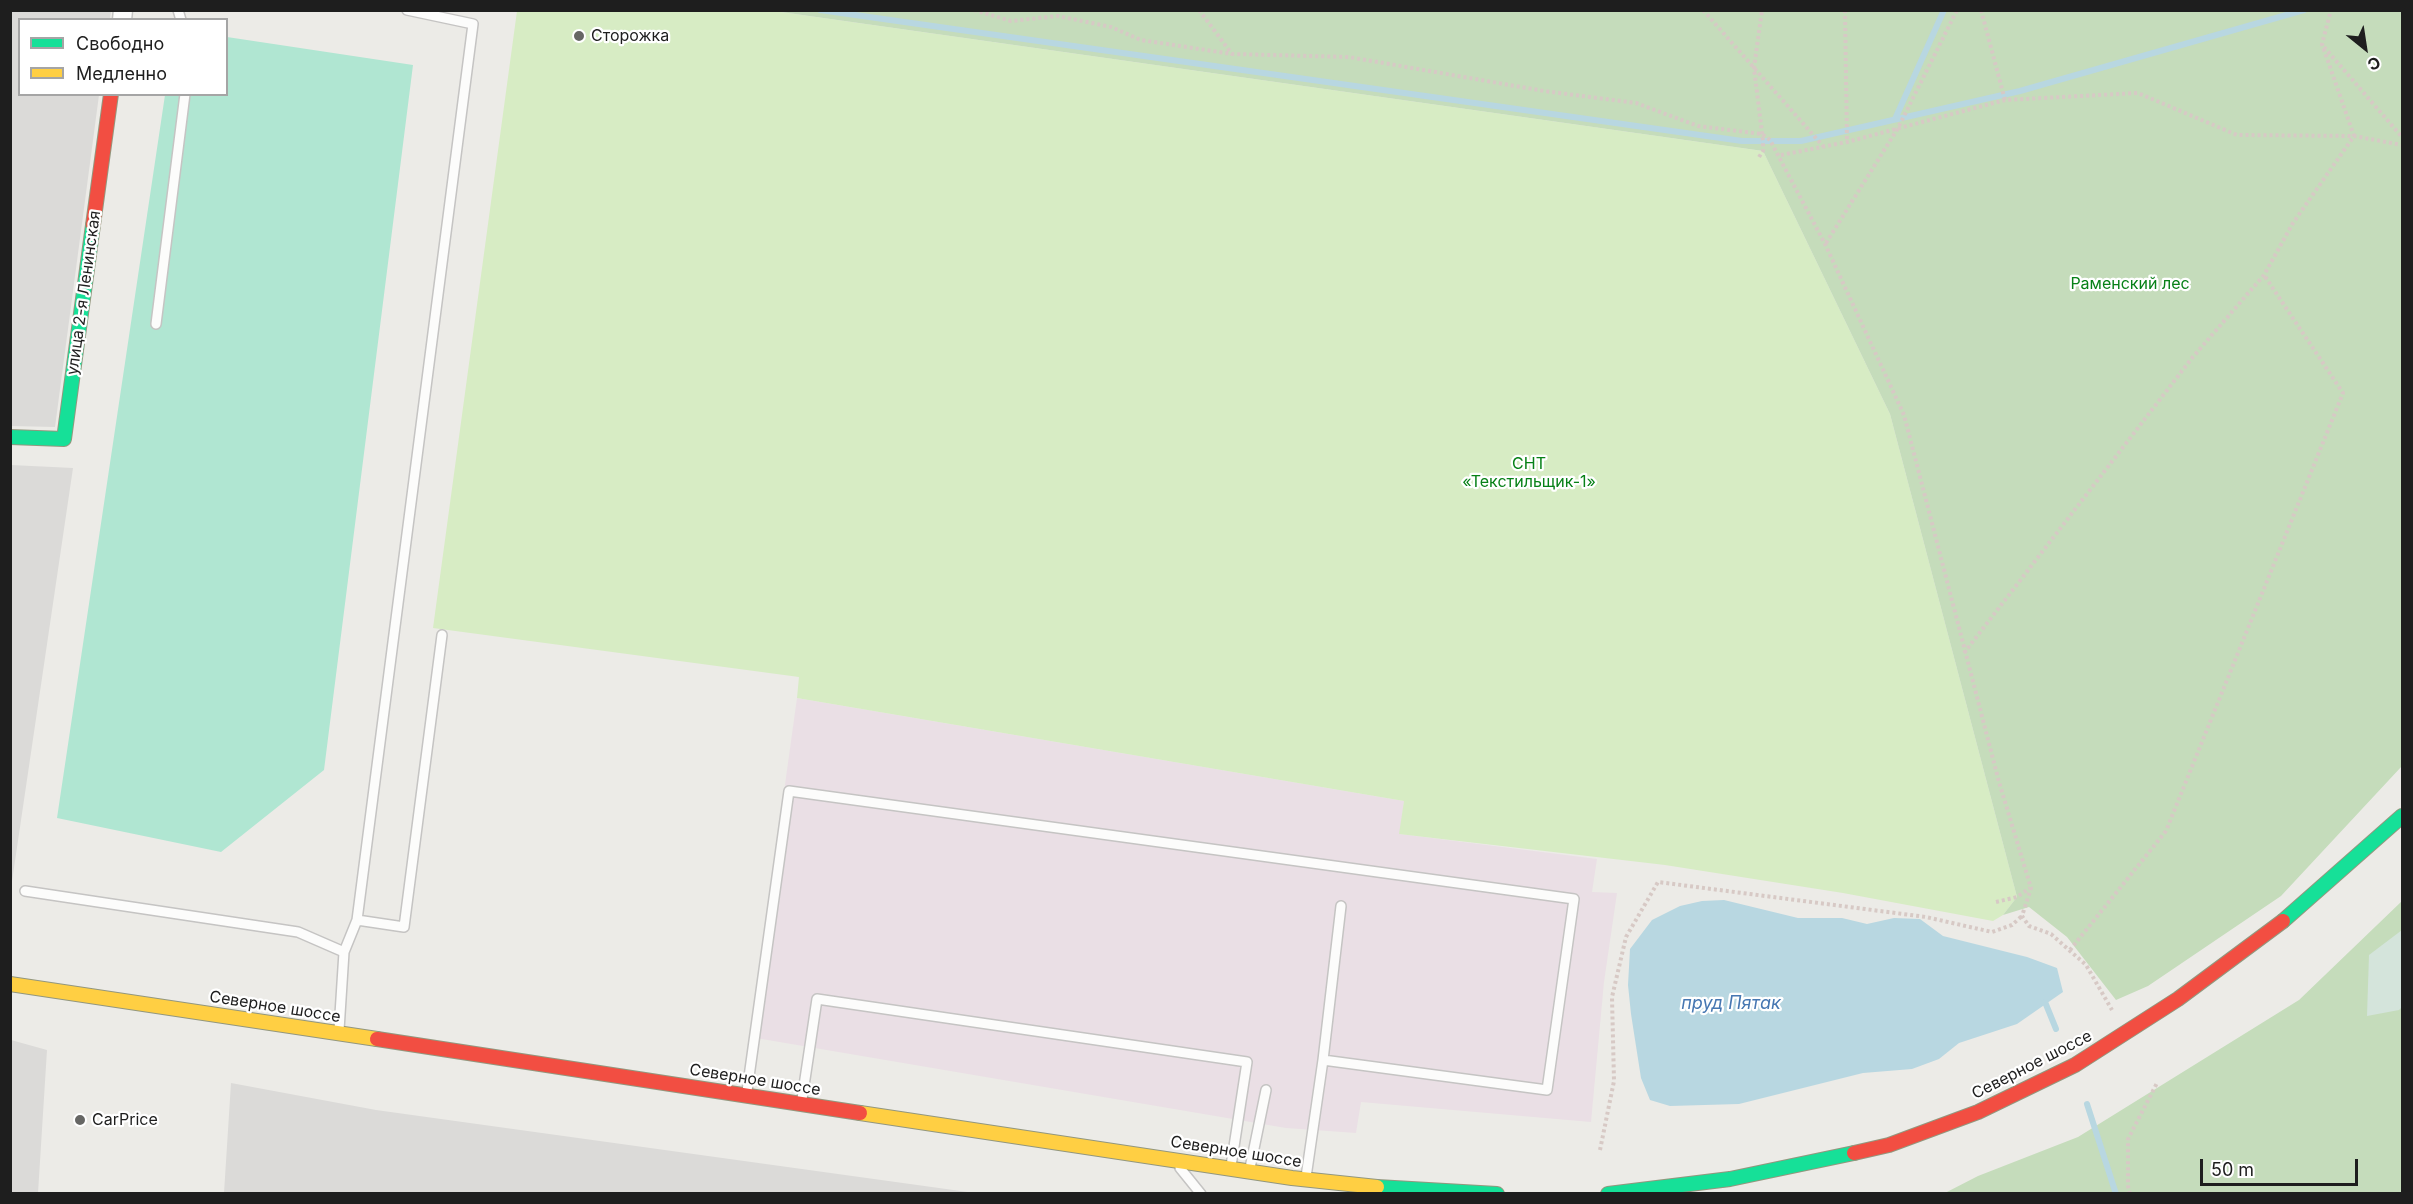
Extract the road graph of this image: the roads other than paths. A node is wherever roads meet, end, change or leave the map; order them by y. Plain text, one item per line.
1 (407, 10) edge
2 (111, 96) edge
3 (185, 96) edge
4 (156, 324) dead end
5 (10, 437) edge
6 (441, 635) dead end
7 (2403, 816) edge
8 (25, 891) dead end
9 (1341, 906) dead end
10 (357, 920) junction
11 (344, 952) junction
12 (10, 984) edge
13 (339, 1034) junction
14 (1323, 1060) junction
15 (1266, 1090) dead end
16 (747, 1095) junction
17 (801, 1103) junction
18 (1172, 1159) junction
19 (1231, 1168) junction
20 (1250, 1171) junction
21 (1295, 1181) junction
22 (1360, 1190) edge
23 (1201, 1194) edge
24 (1497, 1194) edge
25 (1608, 1194) edge

1 - 10 lane
2 - 5 main road, улица 2-я Ленинская
3 - 4 lane
6 - 10 lane
7 - 25 main road, Северное шоссе
8 - 11 lane
9 - 14 lane
10 - 11 lane
11 - 13 lane
12 - 13 main road, Северное шоссе
13 - 16 main road, Северное шоссе
14 - 16 lane
14 - 21 lane
15 - 20 lane
16 - 17 main road, Северное шоссе
17 - 18 main road, Северное шоссе
17 - 19 lane
18 - 19 main road, Северное шоссе
18 - 23 lane
19 - 20 main road, Северное шоссе
20 - 21 main road, Северное шоссе
21 - 22 main road, Северное шоссе
22 - 24 main road, Северное шоссе

